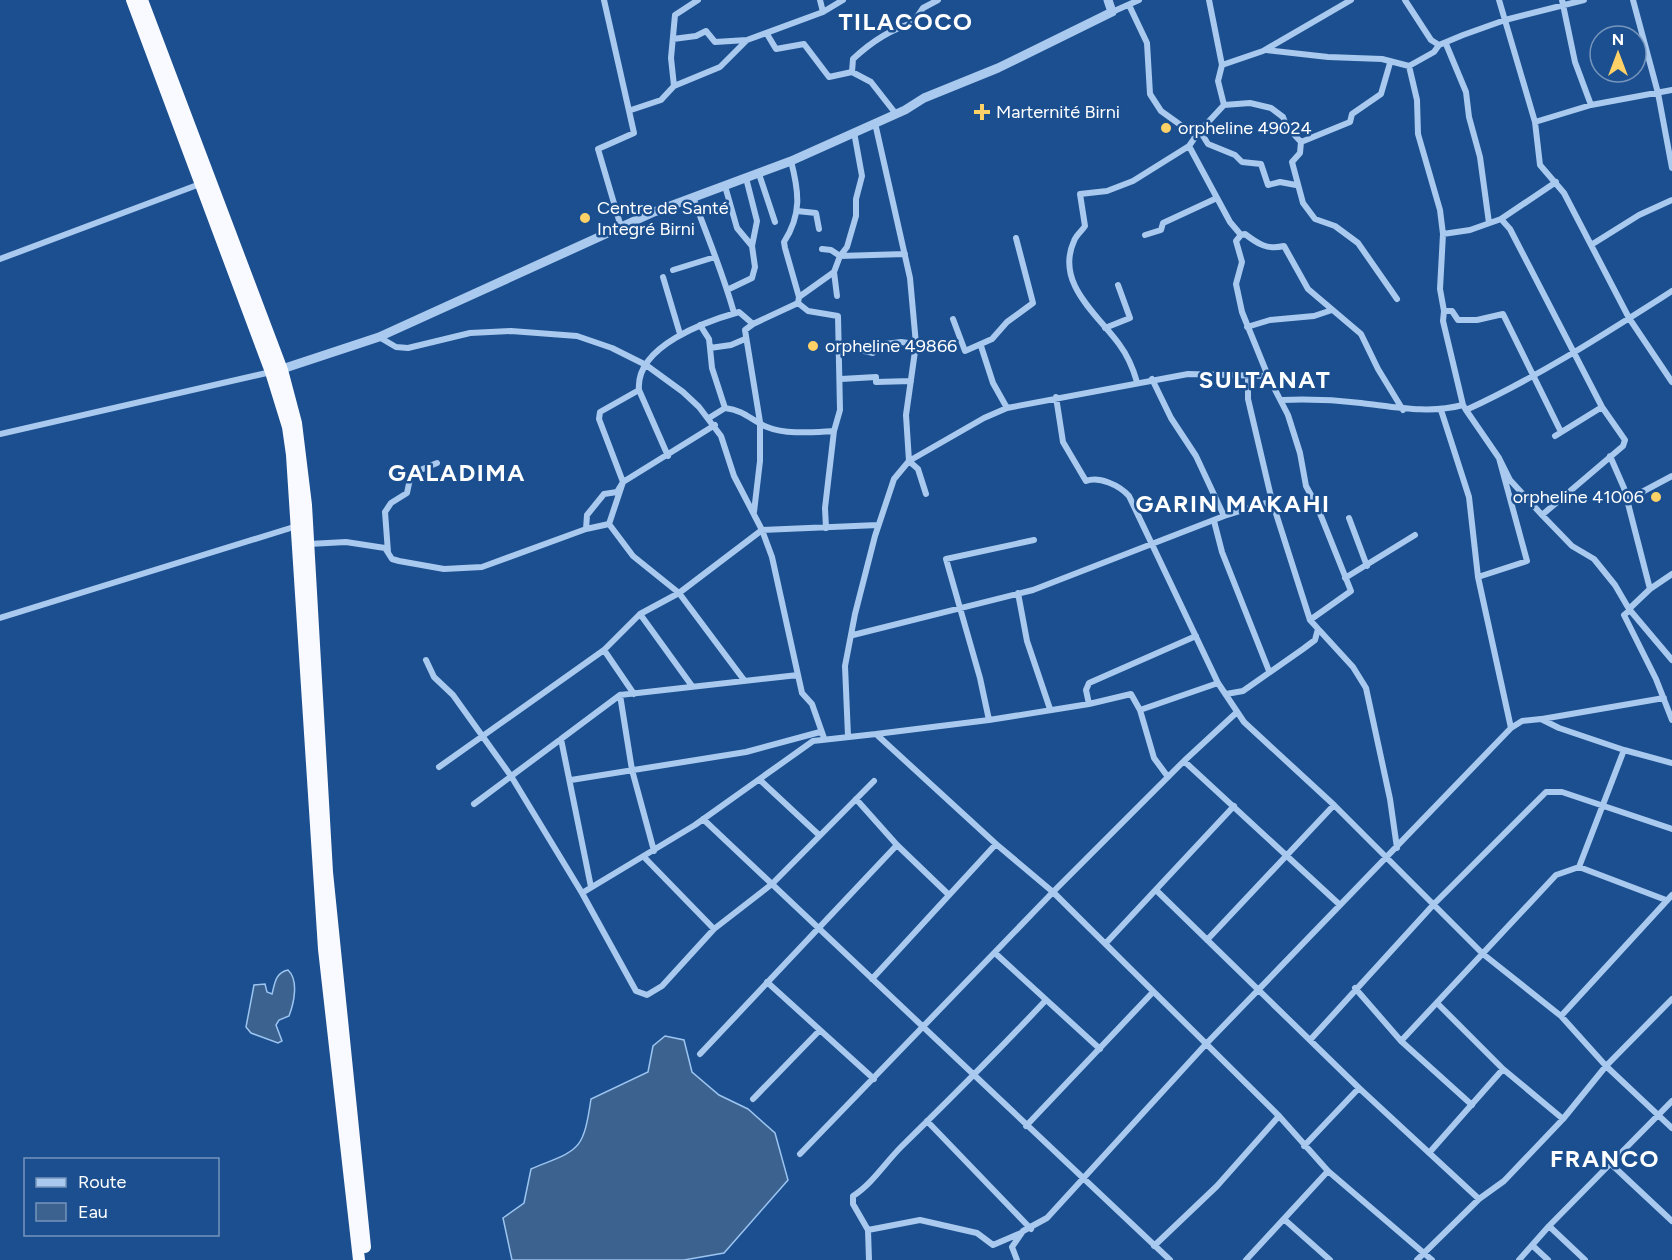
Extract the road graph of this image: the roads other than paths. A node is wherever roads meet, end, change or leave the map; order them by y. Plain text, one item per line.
1 (132, 0) edge
2 (142, 0) edge
3 (604, 0) edge
4 (698, 0) edge
5 (820, 0) edge
6 (843, 0) edge
7 (938, 0) edge
8 (1108, 0) edge
9 (1139, 0) edge
10 (1209, 0) edge
11 (1351, 0) edge
12 (1405, 0) edge
13 (1499, 0) edge
14 (1584, 0) edge
15 (1633, 0) edge
16 (1563, 3) edge
17 (1129, 4) junction
18 (823, 12) junction
19 (1112, 12) junction
20 (1505, 20) junction
21 (767, 34) junction
22 (673, 39) junction
23 (747, 40) junction
24 (155, 45) junction
25 (1442, 45) junction
26 (1266, 50) junction
27 (1390, 63) junction
28 (1222, 65) junction
29 (1409, 66) junction
30 (852, 72) junction
31 (674, 86) junction
32 (1672, 90) edge
33 (1658, 93) junction
34 (1224, 105) junction
35 (1591, 105) junction
36 (631, 110) junction
37 (896, 114) junction
38 (1535, 122) junction
39 (875, 123) junction
40 (854, 132) junction
41 (1198, 133) junction
42 (1301, 142) junction
43 (1189, 146) junction
44 (791, 161) junction
45 (1672, 168) edge
46 (759, 174) junction
47 (746, 178) junction
48 (1556, 182) junction
49 (200, 183) junction
50 (1296, 185) junction
51 (725, 186) junction
52 (693, 197) junction
53 (1217, 198) junction
54 (1672, 200) edge
55 (797, 211) junction
56 (1502, 219) junction
57 (775, 222) dead end
58 (1489, 223) junction
59 (621, 227) junction
60 (819, 229) dead end
61 (1443, 234) junction
62 (1145, 235) dead end
63 (1241, 235) junction
64 (1016, 238) dead end
65 (1591, 244) junction
66 (752, 246) junction
67 (822, 249) dead end
68 (905, 254) junction
69 (840, 256) junction
70 (715, 257) junction
71 (0, 259) edge
72 (673, 270) dead end
73 (834, 272) junction
74 (663, 277) dead end
75 (1118, 285) dead end
76 (727, 290) junction
77 (1672, 291) edge
78 (837, 296) dead end
79 (1397, 299) dead end
80 (799, 300) junction
81 (1332, 310) junction
82 (1444, 311) junction
83 (734, 313) junction
84 (1629, 318) junction
85 (953, 319) dead end
86 (753, 324) junction
87 (700, 325) junction
88 (1247, 327) junction
89 (1105, 328) junction
90 (680, 334) junction
91 (379, 337) junction
92 (745, 339) junction
93 (916, 344) junction
94 (839, 345) junction
95 (981, 346) junction
96 (710, 348) junction
97 (1573, 352) junction
98 (646, 366) junction
99 (276, 371) junction
100 (1532, 375) junction
101 (1268, 376) junction
102 (1248, 377) junction
103 (1152, 379) junction
104 (841, 380) junction
105 (911, 381) junction
106 (1137, 381) junction
107 (1672, 382) edge
108 (639, 390) junction
109 (1056, 397) junction
110 (1282, 400) junction
111 (1602, 407) junction
112 (724, 408) junction
113 (1006, 408) junction
114 (1465, 408) junction
115 (1403, 410) junction
116 (1442, 410) junction
117 (709, 418) junction
118 (760, 422) junction
119 (714, 425) junction
120 (834, 430) junction
121 (0, 434) edge
122 (668, 456) junction
123 (1610, 456) junction
124 (1498, 458) junction
125 (909, 461) junction
126 (437, 463) dead end
127 (1672, 476) edge
128 (623, 482) junction
129 (926, 494) dead end
130 (1628, 500) junction
131 (1272, 501) junction
132 (301, 505) junction
133 (754, 513) junction
134 (1542, 515) junction
135 (1224, 516) junction
136 (1348, 518) dead end
137 (1214, 520) junction
138 (609, 524) junction
139 (298, 525) junction
140 (878, 525) junction
141 (826, 528) junction
142 (586, 529) junction
143 (762, 530) junction
144 (1415, 535) dead end
145 (1034, 540) dead end
146 (304, 544) junction
147 (1153, 545) junction
148 (388, 553) junction
149 (1367, 566) junction
150 (1672, 574) edge
151 (1478, 577) junction
152 (1345, 578) junction
153 (1650, 589) junction
154 (679, 593) junction
155 (1018, 593) junction
156 (959, 608) junction
157 (1629, 610) junction
158 (640, 614) junction
159 (0, 618) edge
160 (1310, 620) junction
161 (1318, 629) junction
162 (853, 635) junction
163 (1196, 636) junction
164 (604, 650) junction
165 (426, 660) dead end
166 (1672, 660) edge
167 (1269, 672) junction
168 (798, 675) junction
169 (744, 680) junction
170 (1218, 682) junction
171 (692, 686) junction
172 (634, 694) junction
173 (1226, 694) junction
174 (620, 695) junction
175 (1664, 698) junction
176 (1089, 704) junction
177 (1050, 709) junction
178 (1140, 710) junction
179 (1236, 713) junction
180 (1542, 719) junction
181 (989, 720) junction
182 (1672, 720) edge
183 (1511, 728) junction
184 (876, 734) junction
185 (482, 735) junction
186 (822, 735) junction
187 (848, 736) junction
188 (561, 739) junction
189 (1624, 750) junction
190 (1672, 755) edge
191 (1663, 760) junction
192 (1184, 761) junction
193 (1672, 763) edge
194 (439, 767) dead end
195 (632, 770) junction
196 (511, 776) junction
197 (1168, 777) junction
198 (571, 780) junction
199 (760, 780) junction
200 (874, 781) dead end
201 (856, 800) junction
202 (474, 804) dead end
203 (1334, 805) junction
204 (1234, 806) junction
205 (1604, 806) junction
206 (703, 819) junction
207 (1672, 830) edge
208 (819, 835) junction
209 (996, 844) junction
210 (897, 845) junction
211 (1397, 848) junction
212 (654, 851) junction
213 (1288, 856) junction
214 (645, 857) junction
215 (1388, 859) junction
216 (1579, 867) junction
217 (772, 884) junction
218 (591, 887) junction
219 (1156, 890) junction
220 (1053, 892) junction
221 (582, 893) junction
222 (949, 895) junction
223 (1672, 895) edge
224 (1666, 900) junction
225 (1434, 904) junction
226 (1340, 905) junction
227 (818, 928) junction
228 (714, 929) junction
229 (1207, 940) junction
230 (1106, 943) junction
231 (994, 953) junction
232 (1482, 954) junction
233 (872, 979) junction
234 (767, 982) junction
235 (1355, 988) junction
236 (1258, 990) junction
237 (1153, 992) junction
238 (1672, 999) edge
239 (1046, 1000) junction
240 (1438, 1004) junction
241 (1561, 1016) junction
242 (922, 1028) junction
243 (819, 1031) junction
244 (1311, 1040) junction
245 (1401, 1041) junction
246 (1206, 1044) junction
247 (1100, 1049) junction
248 (700, 1054) dead end
249 (1606, 1066) junction
250 (1503, 1069) junction
251 (974, 1077) junction
252 (874, 1080) junction
253 (1359, 1088) junction
254 (753, 1099) dead end
255 (1672, 1101) edge
256 (1472, 1105) junction
257 (1659, 1114) junction
258 (1279, 1116) junction
259 (1563, 1119) junction
260 (927, 1122) junction
261 (1026, 1126) junction
262 (1672, 1128) edge
263 (1304, 1146) junction
264 (1429, 1153) junction
265 (800, 1154) dead end
266 (1611, 1164) junction
267 (1328, 1171) junction
268 (1082, 1180) junction
269 (1479, 1199) junction
270 (1285, 1220) junction
271 (1672, 1221) edge
272 (1549, 1226) junction
273 (1031, 1229) junction
274 (868, 1230) junction
275 (1023, 1231) junction
276 (1154, 1246) junction
277 (1533, 1246) junction
278 (1424, 1253) junction
279 (359, 1260) edge
280 (367, 1260) edge
281 (869, 1260) edge
282 (1017, 1260) edge
283 (1170, 1260) edge
284 (1246, 1260) edge
285 (1330, 1260) edge
286 (1416, 1260) edge
287 (1432, 1260) edge
288 (1519, 1260) edge
289 (1548, 1260) edge
290 (1585, 1260) edge

1 - 24 highway
2 - 24 highway
3 - 36 street
4 - 22 street
5 - 18 street
6 - 18 street
7 - 30 street
8 - 19 street
9 - 17 street
10 - 28 street
11 - 26 street
12 - 25 street
13 - 20 street
14 - 16 street
15 - 33 street
16 - 20 street
16 - 35 street
17 - 19 street
17 - 41 street
18 - 21 street
19 - 37 street
20 - 25 street
20 - 38 street
21 - 23 street
21 - 30 street
22 - 23 street
22 - 31 street
23 - 31 street
24 - 49 highway
24 - 99 highway
25 - 29 street
25 - 58 street
26 - 27 street
26 - 28 street
27 - 29 street
27 - 42 street
28 - 34 street
29 - 61 street
30 - 37 street
31 - 36 street
32 - 33 street
33 - 35 street
33 - 45 street
34 - 41 street
34 - 42 street
35 - 38 street
36 - 59 street
37 - 39 street
38 - 48 street
39 - 40 street
39 - 68 street
40 - 44 street
40 - 69 street
41 - 43 street
41 - 50 street
42 - 50 street
43 - 53 street
43 - 89 street
44 - 46 street
44 - 55 street
46 - 47 street
46 - 57 street
47 - 51 street
47 - 66 street
48 - 56 street
48 - 65 street
49 - 71 street
49 - 99 highway
50 - 79 street
51 - 52 street
51 - 66 street
52 - 59 street
52 - 70 street
53 - 62 street
53 - 63 street
54 - 65 street
55 - 60 street
55 - 80 street
56 - 58 street
56 - 97 street
58 - 61 street
59 - 91 street
61 - 82 street
63 - 81 street
63 - 88 street
64 - 95 street
65 - 84 street
66 - 76 street
67 - 69 street
68 - 69 street
68 - 93 street
69 - 73 street
70 - 72 street
70 - 76 street
73 - 78 street
73 - 80 street
74 - 90 street
75 - 89 street
76 - 83 street
77 - 84 street
80 - 86 street
80 - 94 street
81 - 88 street
81 - 115 street
82 - 100 street
82 - 114 street
83 - 86 street
83 - 87 street
84 - 97 street
84 - 107 street
85 - 95 street
86 - 92 street
87 - 90 street
87 - 96 street
88 - 101 street
89 - 106 street
90 - 98 street
91 - 98 street
91 - 99 street
92 - 96 street
92 - 118 street
93 - 94 street
93 - 105 street
94 - 104 street
95 - 113 street
96 - 112 street
97 - 100 street
97 - 111 street
98 - 108 street
98 - 117 street
99 - 121 street
99 - 132 highway
100 - 111 street
100 - 114 street
101 - 102 street
101 - 110 street
102 - 103 street
102 - 131 street
103 - 106 street
103 - 135 street
104 - 105 street
104 - 120 street
105 - 125 street
106 - 109 street
108 - 122 street
108 - 128 street
109 - 113 street
109 - 147 street
110 - 115 street
110 - 152 street
111 - 123 street
112 - 117 street
112 - 118 street
113 - 125 street
114 - 116 street
114 - 124 street
115 - 116 street
116 - 151 street
117 - 119 street
118 - 120 street
118 - 133 street
119 - 122 street
119 - 133 street
120 - 141 street
122 - 128 street
123 - 130 street
123 - 134 street
124 - 134 street
124 - 151 street
125 - 129 street
125 - 140 street
126 - 148 street
127 - 130 street
128 - 138 street
128 - 142 street
130 - 153 street
131 - 135 street
131 - 160 street
132 - 139 highway
132 - 146 highway
133 - 143 street
134 - 157 street
135 - 137 street
136 - 149 street
137 - 147 street
137 - 167 street
138 - 142 street
138 - 154 street
139 - 146 highway
139 - 159 street
140 - 141 street
140 - 162 street
141 - 143 street
142 - 148 street
143 - 154 street
143 - 168 street
144 - 149 street
145 - 156 street
146 - 148 street
146 - 279 highway
146 - 280 highway
147 - 155 street
147 - 163 street
149 - 152 street
150 - 153 street
151 - 183 street
152 - 160 street
153 - 157 street
154 - 158 street
154 - 169 street
155 - 156 street
155 - 177 street
156 - 162 street
156 - 181 street
157 - 166 street
157 - 175 street
158 - 164 street
158 - 171 street
160 - 161 street
161 - 167 street
161 - 211 street
162 - 187 street
163 - 170 street
163 - 176 street
164 - 172 street
164 - 185 street
165 - 185 street
167 - 173 street
168 - 169 street
168 - 186 street
169 - 171 street
170 - 173 street
170 - 178 street
171 - 172 street
172 - 174 street
173 - 179 street
174 - 188 street
174 - 195 street
175 - 180 street
175 - 182 street
176 - 177 street
176 - 178 street
177 - 181 street
178 - 197 street
179 - 192 street
179 - 203 street
180 - 183 street
180 - 189 street
181 - 184 street
183 - 211 street
184 - 187 street
184 - 209 street
185 - 194 street
185 - 196 street
186 - 187 street
186 - 195 street
186 - 199 street
188 - 196 street
188 - 198 street
189 - 191 street
189 - 205 street
190 - 191 street
191 - 193 street
192 - 197 street
192 - 204 street
195 - 198 street
195 - 212 street
196 - 202 street
196 - 221 street
197 - 220 street
198 - 218 street
199 - 206 street
199 - 208 street
200 - 201 street
201 - 208 street
201 - 210 street
203 - 213 street
203 - 215 street
204 - 213 street
204 - 219 street
205 - 207 street
205 - 216 street
205 - 225 street
206 - 212 street
206 - 217 street
208 - 217 street
209 - 220 street
209 - 222 street
210 - 222 street
210 - 227 street
211 - 215 street
212 - 214 street
213 - 226 street
213 - 229 street
214 - 218 street
214 - 228 street
215 - 225 street
215 - 226 street
216 - 224 street
216 - 232 street
217 - 227 street
217 - 228 street
218 - 221 street
219 - 229 street
219 - 230 street
220 - 230 street
220 - 231 street
221 - 228 street
222 - 233 street
223 - 224 street
224 - 241 street
225 - 232 street
225 - 235 street
226 - 236 street
227 - 233 street
227 - 234 street
229 - 236 street
230 - 237 street
231 - 239 street
231 - 242 street
232 - 240 street
232 - 241 street
233 - 242 street
234 - 243 street
234 - 248 street
235 - 244 street
235 - 245 street
236 - 244 street
236 - 246 street
237 - 246 street
237 - 247 street
238 - 249 street
239 - 247 street
239 - 251 street
240 - 245 street
240 - 250 street
241 - 249 street
242 - 251 street
242 - 252 street
243 - 252 street
243 - 254 street
244 - 253 street
245 - 256 street
246 - 258 street
246 - 268 street
247 - 261 street
249 - 257 street
249 - 259 street
250 - 256 street
250 - 259 street
251 - 260 street
251 - 261 street
252 - 265 street
253 - 263 street
253 - 264 street
255 - 257 street
256 - 264 street
257 - 262 street
257 - 266 street
258 - 263 street
258 - 276 street
259 - 269 street
260 - 273 street
260 - 274 street
261 - 268 street
263 - 267 street
264 - 269 street
266 - 271 street
266 - 272 street
267 - 270 street
267 - 278 street
268 - 273 street
268 - 276 street
269 - 278 street
270 - 284 street
270 - 285 street
272 - 277 street
272 - 290 street
273 - 275 street
274 - 275 street
274 - 281 street
275 - 282 street
276 - 283 street
277 - 288 street
277 - 289 street
278 - 286 street
278 - 287 street

